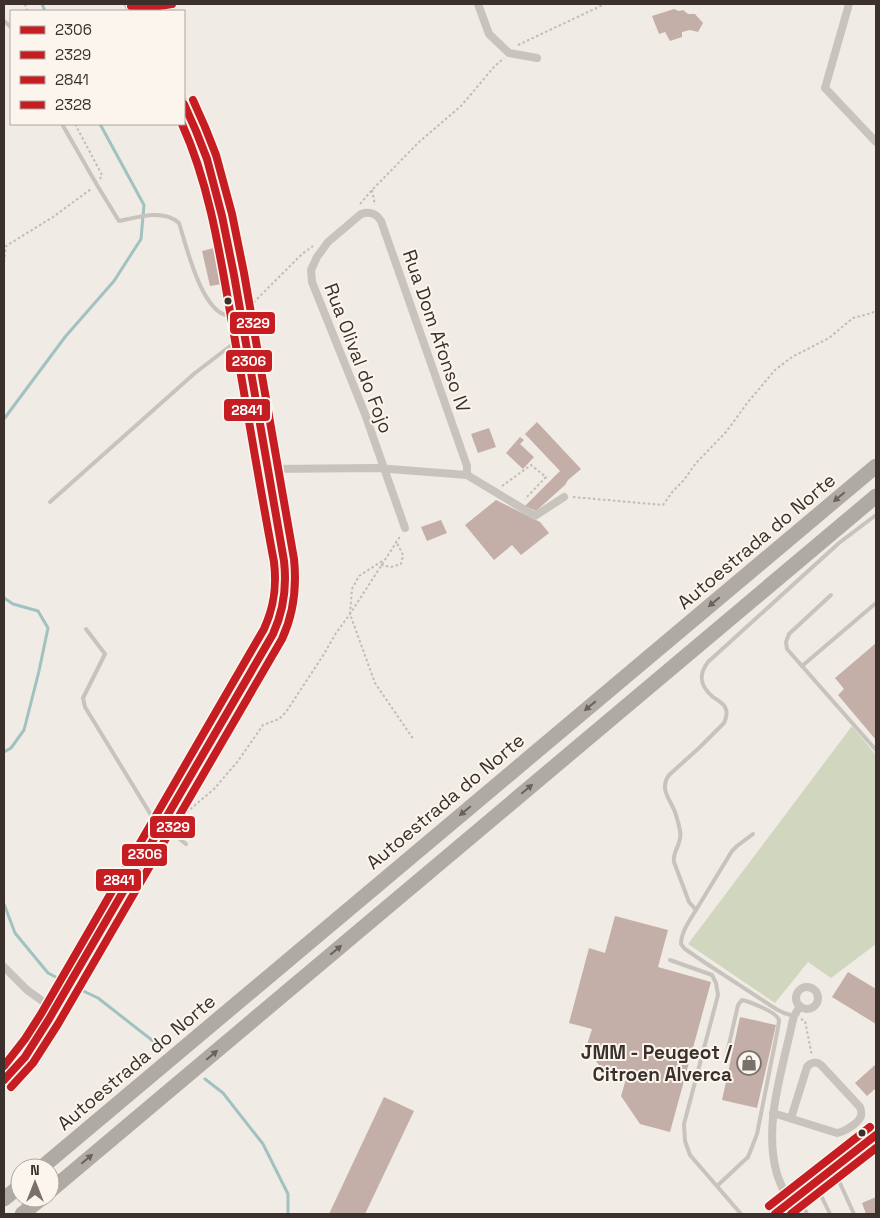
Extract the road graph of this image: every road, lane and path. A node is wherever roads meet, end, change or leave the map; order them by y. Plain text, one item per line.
1 (478, 4) edge
2 (605, 4) edge
3 (849, 4) edge
4 (132, 7) edge
5 (167, 7) edge
6 (509, 53) junction
7 (537, 58) dead end
8 (185, 106) edge
9 (63, 125) edge
10 (75, 125) edge
11 (876, 142) edge
12 (96, 186) junction
13 (372, 190) junction
14 (361, 214) junction
15 (378, 216) junction
16 (328, 242) junction
17 (4, 262) edge
18 (876, 310) edge
19 (240, 314) junction
20 (244, 336) junction
21 (876, 466) edge
22 (384, 468) junction
23 (268, 469) junction
24 (468, 475) junction
25 (494, 492) junction
26 (564, 496) joint
27 (876, 496) edge
28 (50, 502) dead end
29 (518, 506) junction
30 (876, 515) edge
31 (405, 528) joint
32 (396, 541) junction
33 (384, 560) junction
34 (381, 565) junction
35 (831, 595) dead end
36 (876, 603) edge
37 (350, 614) junction
38 (86, 629) dead end
39 (802, 666) junction
40 (414, 740) dead end
41 (876, 750) edge
42 (166, 828) junction
43 (753, 834) dead end
44 (186, 844) dead end
45 (696, 910) junction
46 (670, 960) dead end
47 (4, 967) edge
48 (800, 1006) dead end
49 (55, 1010) junction
50 (794, 1016) junction
51 (725, 1062) dead end
52 (813, 1063) junction
53 (4, 1080) edge
54 (773, 1113) junction
55 (791, 1118) junction
56 (876, 1135) edge
57 (53, 1158) edge
58 (833, 1168) junction
59 (815, 1182) junction
60 (60, 1183) edge
61 (717, 1186) junction
62 (793, 1199) junction
63 (741, 1214) edge
64 (775, 1214) edge
65 (807, 1214) edge
66 (830, 1214) edge
67 (854, 1214) edge

1 - 6 street
2 - 6 path
3 - 11 street
4 - 5 street
6 - 7 street
6 - 13 path
8 - 19 main road
9 - 12 lane
10 - 12 path
12 - 17 path
12 - 19 lane
13 - 14 path
13 - 15 path
14 - 15 street
14 - 16 street, Rua Olival do Fojo
15 - 24 street, Rua Dom Afonso IV
16 - 19 path
16 - 22 street, Rua Olival do Fojo
18 - 26 path
19 - 20 main road
20 - 23 main road
20 - 28 lane
21 -> 57 highway, Autoestrada do Norte
22 - 23 street
22 - 24 street
22 - 31 street, Rua Olival do Fojo
23 - 42 main road
24 - 25 street
25 - 29 street
25 - 29 path
26 - 29 street
60 -> 27 highway
30 - 45 lane
31 - 32 path
32 - 33 path
32 - 34 path
33 - 34 path
33 - 37 path
34 - 37 path
35 - 39 lane
36 - 39 lane
37 - 40 path
37 - 42 path
38 - 42 lane
39 - 41 lane
42 - 44 lane
42 - 49 main road
43 - 45 lane
45 - 50 lane
46 - 61 lane
47 - 49 street
48 - 50 street
49 - 53 main road
50 - 52 path
50 - 54 street
51 - 61 lane
52 - 55 street
52 - 55 street
54 - 55 street
54 - 62 street
56 - 58 main road
58 - 59 main road
58 - 67 lane
59 - 62 main road
59 - 66 lane
61 - 63 lane
62 - 64 main road
62 - 65 lane

